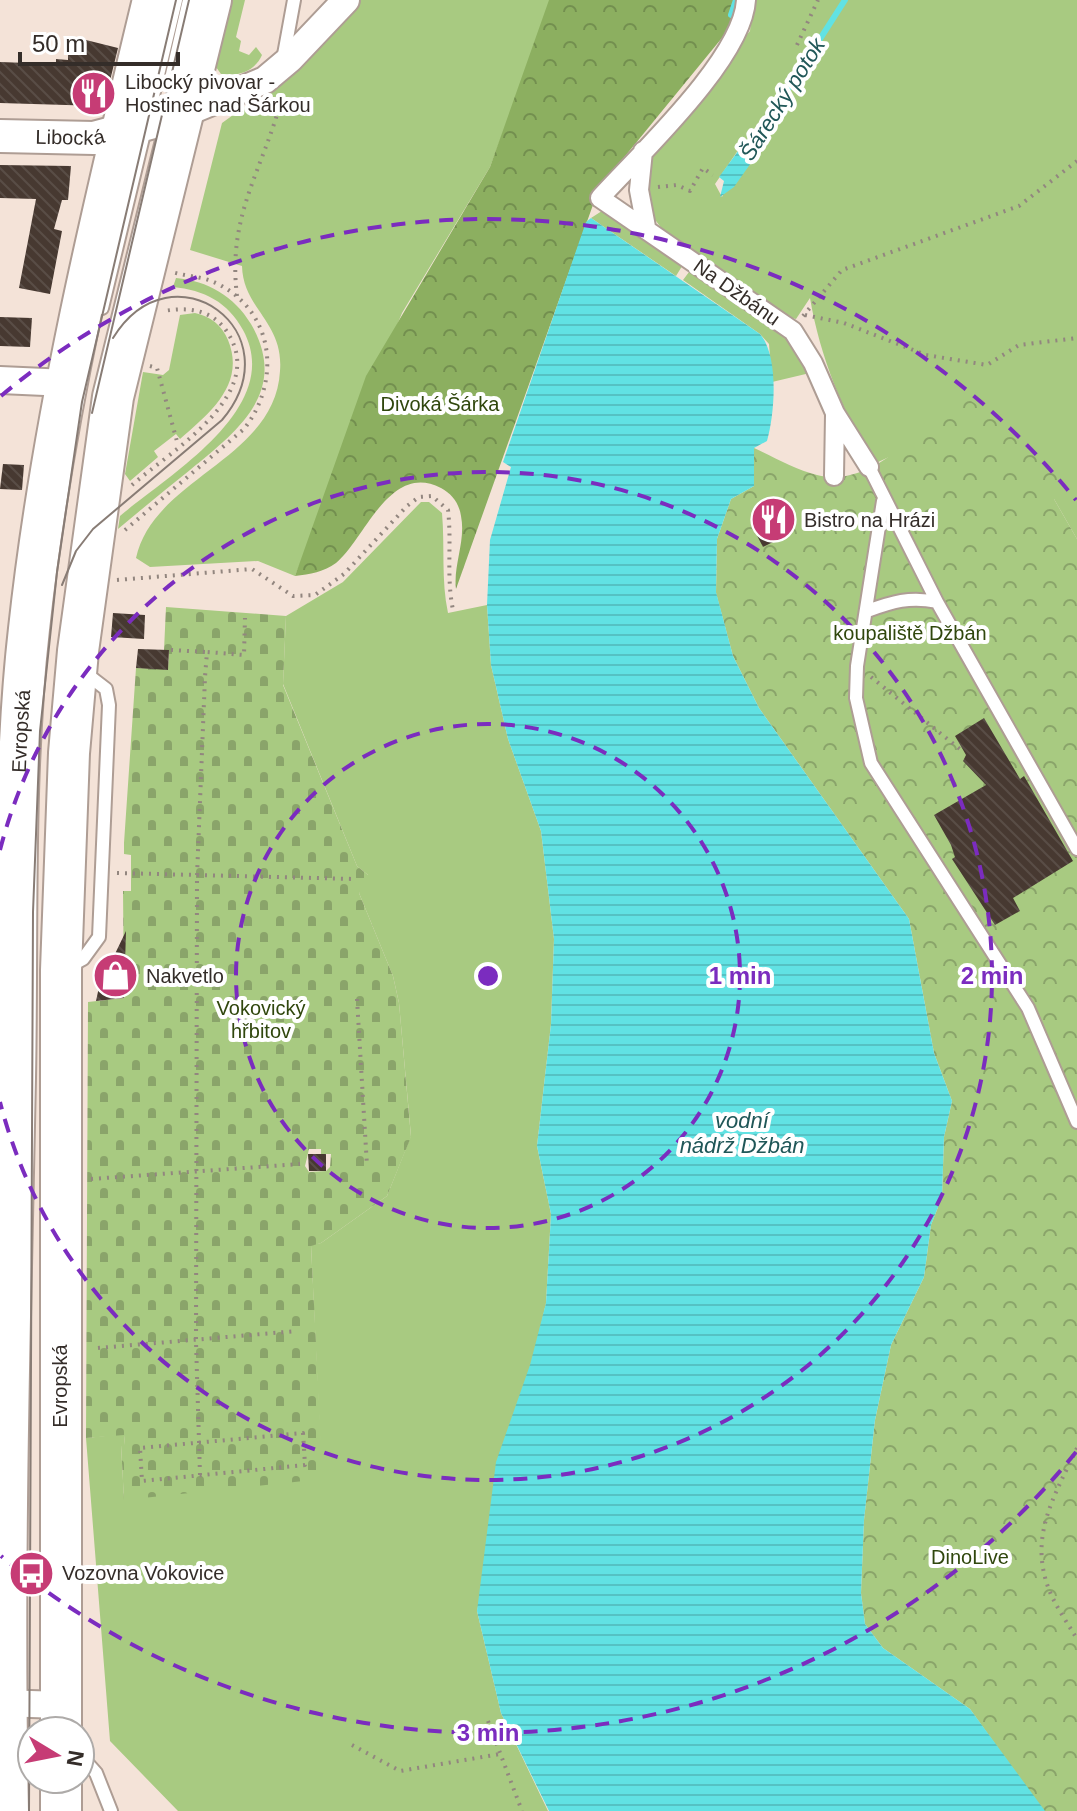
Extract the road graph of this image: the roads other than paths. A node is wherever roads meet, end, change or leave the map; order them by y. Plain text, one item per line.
1 (153, 0) edge
2 (176, 0) edge
3 (189, 0) edge
4 (211, 0) edge
5 (346, 0) edge
6 (746, 0) edge
7 (291, 2) edge
8 (283, 77) junction
9 (154, 123) junction
10 (0, 136) edge
11 (643, 151) junction
12 (646, 227) junction
13 (136, 230) dead end
14 (100, 318) dead end
15 (0, 380) edge
16 (72, 399) junction
17 (835, 413) junction
18 (869, 467) joint
19 (834, 476) dead end
20 (883, 501) junction
21 (937, 602) junction
22 (867, 611) junction
23 (77, 668) junction
24 (1077, 849) edge
25 (61, 970) junction
26 (7, 1093) edge
27 (60, 1094) junction
28 (1077, 1122) edge
29 (4, 1703) edge
30 (50, 1715) edge
31 (61, 1715) edge
32 (96, 1774) edge
33 (8, 1811) edge
34 (111, 1811) edge

1 - 9 main road, Evropská
2 - 9 lane
3 - 9 lane
4 - 9 main road, Evropská
5 - 8 street
6 - 11 street, Na Džbánu
7 - 8 lane
8 - 9 street
9 - 10 street, Libocká
9 - 13 lane
9 - 14 lane
9 - 16 main road, Evropská
9 - 23 main road, Evropská
11 - 12 street
11 - 12 street, Na Džbánu
12 - 17 street, Na Džbánu
15 - 16 street
16 - 26 main road, Evropská
17 - 18 street, Na Džbánu
17 - 19 street, Na Džbánu
18 - 20 lane
20 - 21 lane
20 - 22 lane
21 - 22 lane
21 - 24 lane
22 - 28 lane
23 - 25 main road, Evropská
23 - 25 lane
25 - 27 main road, Evropská
26 - 27 street
26 - 27 street
26 - 29 main road, Evropská
27 - 31 main road, Evropská
29 - 30 street
29 - 33 main road, Evropská
32 - 34 lane

